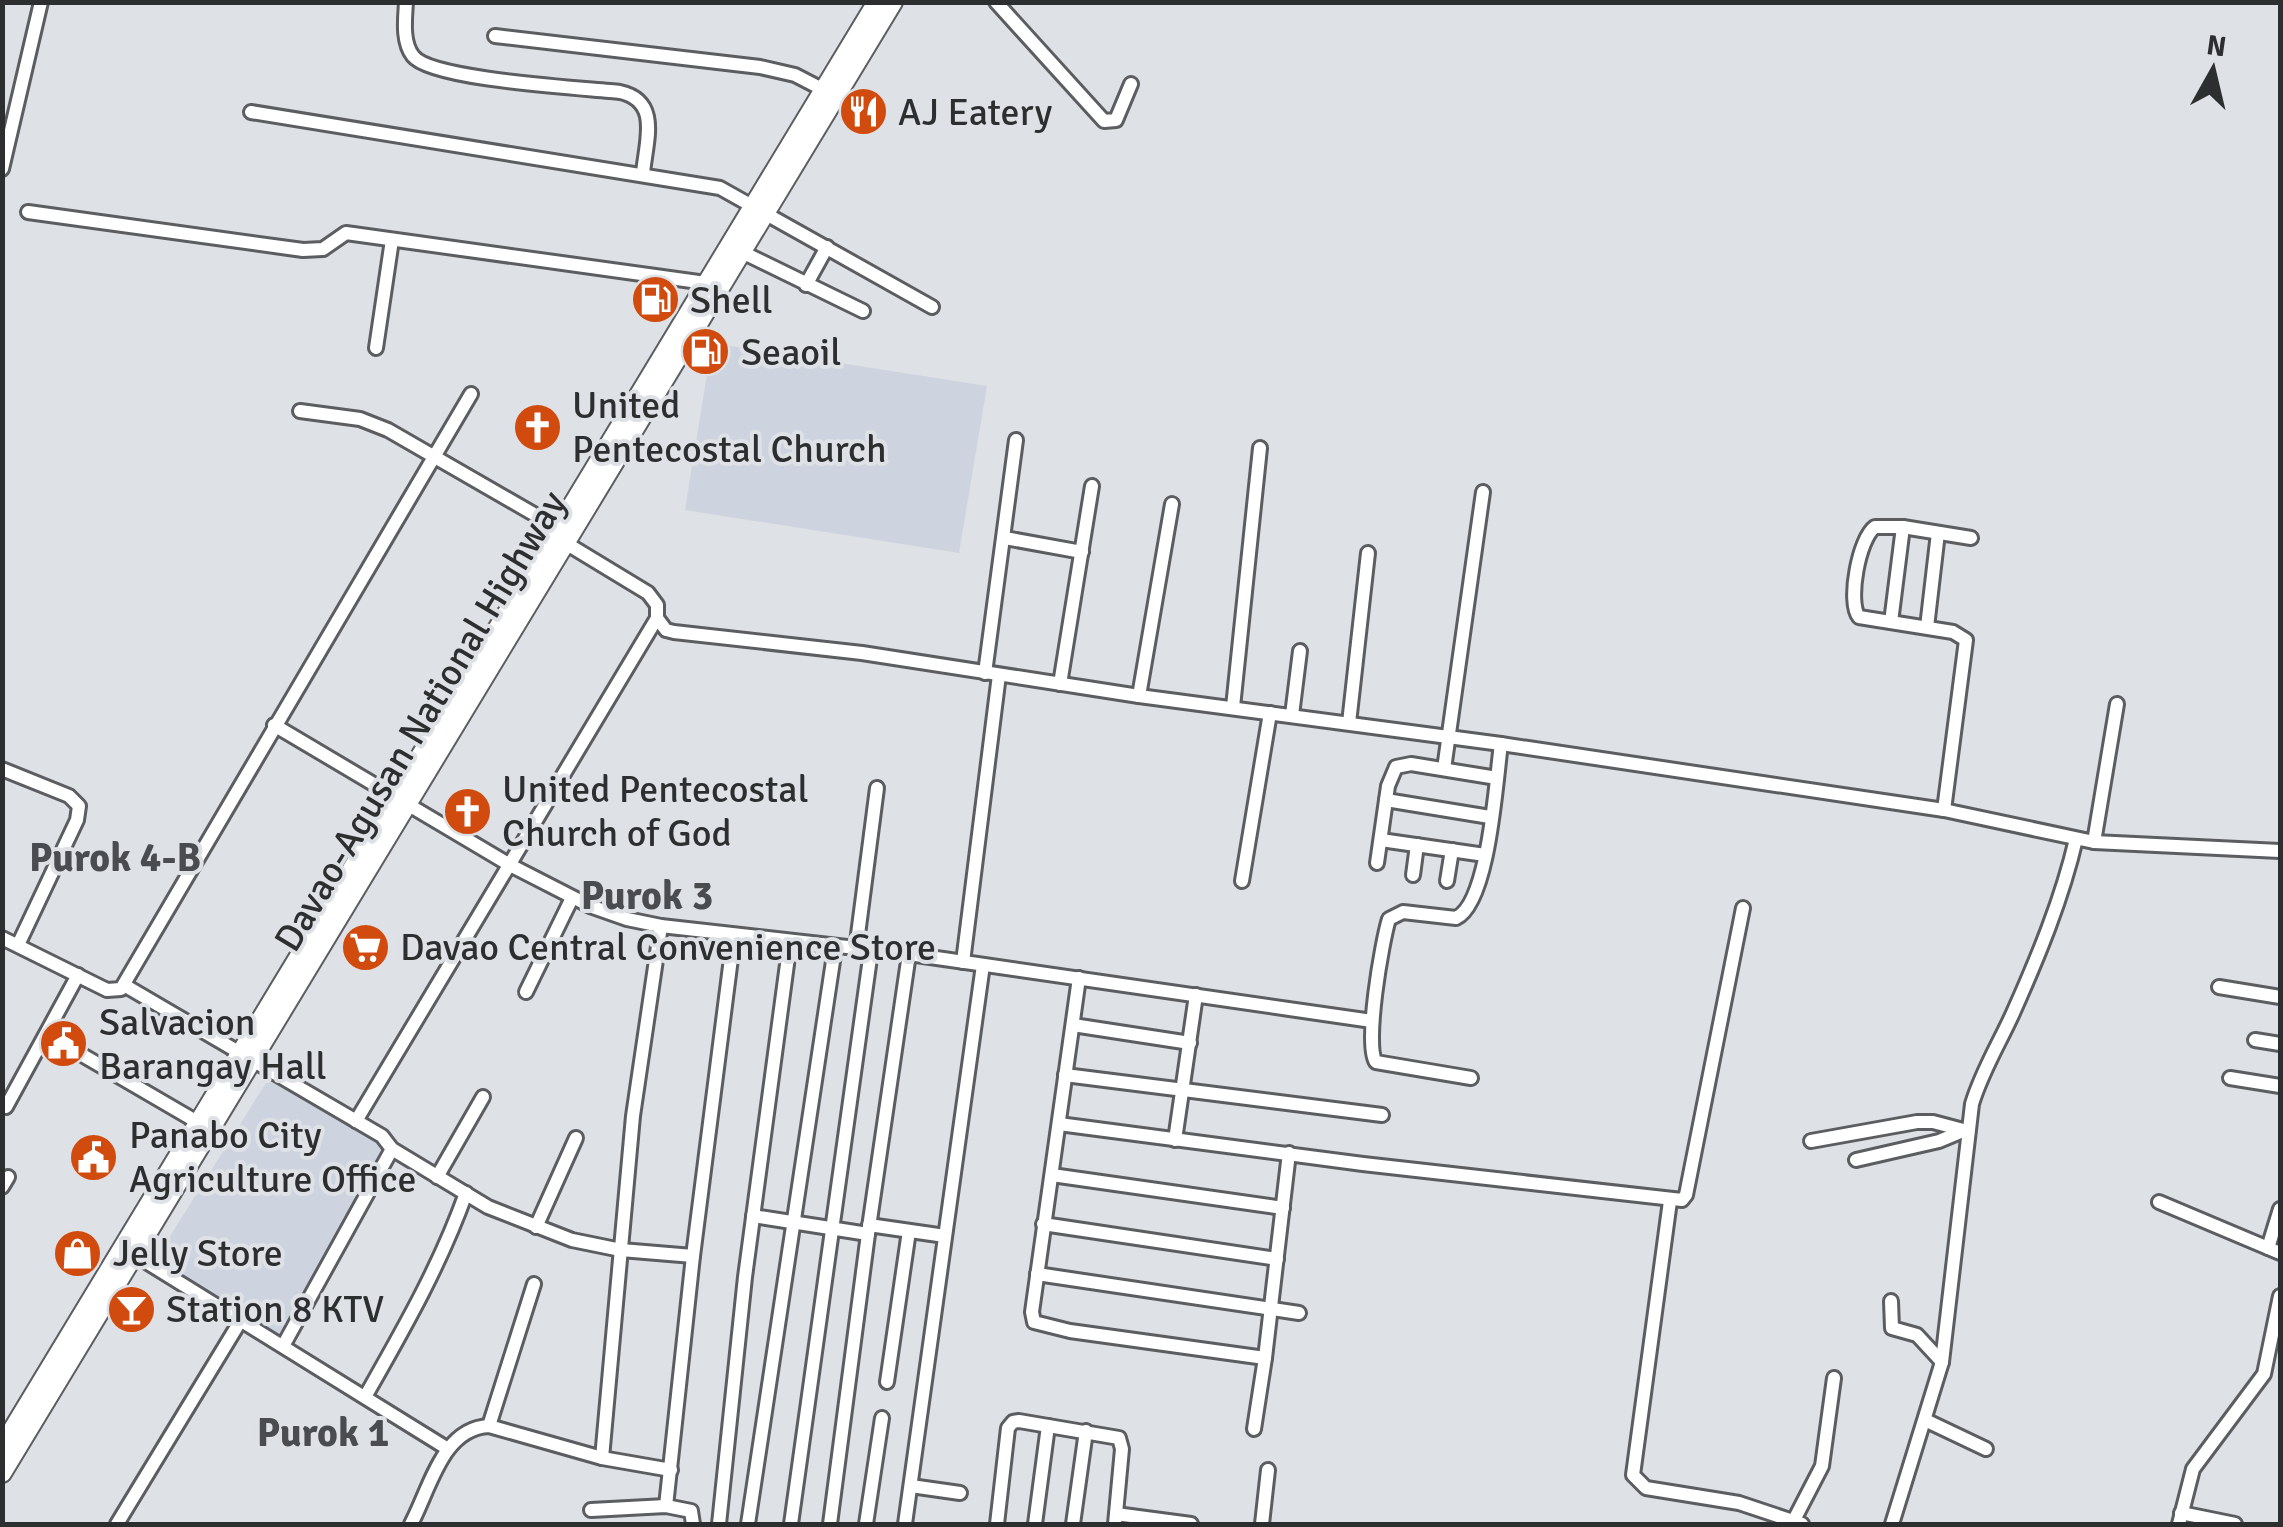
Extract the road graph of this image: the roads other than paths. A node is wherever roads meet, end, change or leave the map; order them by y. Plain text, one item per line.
1 (41, 2) edge
2 (406, 2) edge
3 (877, 2) edge
4 (893, 2) edge
5 (996, 2) edge
6 (495, 36) dead end
7 (851, 58) junction
8 (1130, 84) dead end
9 (824, 90) junction
10 (251, 112) dead end
11 (2, 169) edge
12 (643, 173) junction
13 (760, 208) junction
14 (28, 212) dead end
15 (392, 240) junction
16 (827, 247) junction
17 (742, 252) junction
18 (714, 284) junction
19 (806, 284) junction
20 (932, 307) dead end
21 (863, 311) dead end
22 (376, 348) dead end
23 (472, 394) dead end
24 (300, 411) dead end
25 (1016, 440) dead end
26 (1260, 448) dead end
27 (436, 457) junction
28 (1092, 486) dead end
29 (1483, 492) dead end
30 (1172, 504) dead end
31 (1903, 528) junction
32 (1938, 533) junction
33 (559, 536) junction
34 (1005, 538) junction
35 (1972, 538) dead end
36 (1082, 552) junction
37 (1368, 553) dead end
38 (656, 618) junction
39 (1891, 622) junction
40 (1927, 627) junction
41 (1300, 650) dead end
42 (992, 674) junction
43 (1060, 684) junction
44 (1140, 696) junction
45 (2118, 704) dead end
46 (1233, 707) junction
47 (1270, 712) junction
48 (1292, 715) junction
49 (1349, 723) junction
50 (274, 726) junction
51 (1447, 738) junction
52 (1501, 744) junction
53 (2, 768) edge
54 (1444, 769) junction
55 (1496, 778) junction
56 (877, 788) dead end
57 (1386, 800) junction
58 (402, 801) junction
59 (1944, 810) junction
60 (1490, 818) junction
61 (2076, 839) junction
62 (1381, 840) junction
63 (2094, 842) junction
64 (1418, 845) junction
65 (1452, 850) junction
66 (2280, 851) edge
67 (1485, 855) junction
68 (1377, 863) dead end
69 (510, 865) junction
70 (1413, 875) dead end
71 (1447, 880) dead end
72 (1242, 881) dead end
73 (572, 898) junction
74 (1743, 908) dead end
75 (661, 926) junction
76 (734, 935) junction
77 (2, 938) edge
78 (790, 942) junction
79 (18, 945) junction
80 (834, 948) junction
81 (856, 950) junction
82 (871, 951) junction
83 (909, 954) junction
84 (963, 962) junction
85 (983, 965) junction
86 (78, 975) junction
87 (1079, 978) junction
88 (124, 986) junction
89 (2219, 987) dead end
90 (526, 992) dead end
91 (1196, 995) junction
92 (2280, 998) edge
93 (1372, 1021) junction
94 (1072, 1024) junction
95 (2255, 1040) dead end
96 (1190, 1043) junction
97 (2280, 1044) edge
98 (84, 1056) dead end
99 (246, 1057) junction
100 (1066, 1075) junction
101 (1471, 1078) dead end
102 (2230, 1078) dead end
103 (2280, 1086) edge
104 (1182, 1091) junction
105 (483, 1097) dead end
106 (6, 1107) dead end
107 (1382, 1115) dead end
108 (356, 1120) junction
109 (198, 1123) junction
110 (1059, 1124) junction
111 (1965, 1131) junction
112 (576, 1138) dead end
113 (1175, 1140) junction
114 (1811, 1141) dead end
115 (392, 1150) junction
116 (1289, 1154) junction
117 (186, 1157) junction
118 (1856, 1160) dead end
119 (1052, 1175) junction
120 (437, 1176) junction
121 (466, 1193) junction
122 (1670, 1200) junction
123 (2159, 1202) dead end
124 (1283, 1208) junction
125 (2280, 1209) edge
126 (754, 1216) junction
127 (792, 1222) junction
128 (1042, 1224) junction
129 (536, 1227) junction
130 (831, 1228) junction
131 (868, 1230) junction
132 (908, 1231) junction
133 (945, 1236) junction
134 (621, 1250) junction
135 (129, 1251) junction
136 (2274, 1251) edge
137 (692, 1256) junction
138 (1277, 1259) junction
139 (1037, 1274) junction
140 (534, 1284) dead end
141 (2280, 1296) edge
142 (1891, 1302) dead end
143 (1270, 1308) junction
144 (1299, 1313) dead end
145 (241, 1320) junction
146 (75, 1340) junction
147 (283, 1346) junction
148 (1264, 1358) junction
149 (1942, 1362) junction
150 (1834, 1378) dead end
151 (887, 1382) dead end
152 (365, 1397) junction
153 (882, 1418) dead end
154 (1926, 1420) junction
155 (490, 1426) junction
156 (1048, 1426) junction
157 (1254, 1428) dead end
158 (1086, 1430) junction
159 (2, 1446) edge
160 (448, 1449) junction
161 (1986, 1449) dead end
162 (602, 1458) junction
163 (671, 1470) junction
164 (1268, 1470) dead end
165 (2, 1473) edge
166 (910, 1486) junction
167 (960, 1493) dead end
168 (666, 1506) junction
169 (591, 1510) dead end
170 (1116, 1519) edge
171 (2180, 1519) edge
172 (1797, 1523) edge
173 (118, 1524) edge
174 (411, 1524) edge
175 (694, 1524) edge
176 (719, 1524) edge
177 (748, 1524) edge
178 (791, 1524) edge
179 (830, 1524) edge
180 (866, 1524) edge
181 (906, 1524) edge
182 (998, 1524) edge
183 (1035, 1524) edge
184 (1074, 1524) edge
185 (1191, 1524) edge
186 (1262, 1524) edge
187 (1892, 1524) edge
188 (2235, 1524) edge

1 - 11 street
2 - 12 street
3 - 7 highway, Davao-Agusan National Highway
4 - 7 highway, Davao-Agusan National Highway
5 - 8 street
6 - 9 street
7 - 9 highway, Davao-Agusan National Highway
7 - 13 highway, Davao-Agusan National Highway
9 - 13 highway, Davao-Agusan National Highway
10 - 12 street
12 - 13 street
13 - 16 street
13 - 17 highway, Davao-Agusan National Highway
13 - 18 highway, Davao-Agusan National Highway
14 - 15 street
15 - 18 street
15 - 22 street
16 - 19 street
16 - 20 street
17 - 18 highway, Davao-Agusan National Highway
17 - 19 street
18 - 33 highway, Davao-Agusan National Highway
19 - 21 street
23 - 27 street
24 - 27 street
25 - 34 street
26 - 46 street
27 - 33 street
27 - 50 street
28 - 36 street
29 - 51 street
30 - 44 street
31 - 32 street
31 - 39 street
31 - 39 street
32 - 35 street
32 - 40 street
33 - 38 street
33 - 58 highway, Davao-Agusan National Highway
34 - 36 street
34 - 42 street
36 - 43 street
37 - 49 street
38 - 42 street
38 - 69 street
39 - 40 street
40 - 59 street
41 - 48 street
42 - 43 street
42 - 84 street
43 - 44 street
44 - 46 street
45 - 63 street
46 - 47 street
47 - 48 street
47 - 72 street
48 - 49 street
49 - 51 street
50 - 58 street
50 - 88 street
51 - 52 street
51 - 54 street
52 - 55 street
52 - 59 street
53 - 79 street
54 - 55 street
54 - 57 street
55 - 60 street
56 - 81 street
57 - 60 street
57 - 62 street
58 - 69 street
58 - 99 highway, Davao-Agusan National Highway
59 - 61 street
60 - 67 street
61 - 63 street
61 - 111 street
62 - 64 street
62 - 68 street
63 - 66 street
64 - 65 street
64 - 70 street
65 - 67 street
65 - 71 street
67 - 93 street
69 - 73 street
69 - 108 street
73 - 75 street
73 - 90 street
74 - 122 street
75 - 76 street
75 - 134 street
76 - 78 street
76 - 137 street
77 - 79 street
78 - 80 street
78 - 126 street
79 - 86 street
80 - 81 street
80 - 127 street
81 - 82 street
82 - 83 street
82 - 130 street
83 - 84 street
83 - 131 street
84 - 85 street
85 - 87 street
85 - 133 street
86 - 88 street
86 - 106 street
87 - 91 street
87 - 94 street
88 - 99 street
89 - 92 street
91 - 93 street
91 - 96 street
93 - 101 street
94 - 96 street
94 - 100 street
95 - 97 street
96 - 104 street
98 - 109 street
99 - 108 street
99 - 109 highway, Davao-Agusan National Highway
99 - 117 highway, Davao-Agusan National Highway
100 - 104 street
100 - 110 street
102 - 103 street
104 - 107 street
104 - 113 street
105 - 120 street
108 - 115 street
109 - 117 highway, Davao-Agusan National Highway
110 - 113 street
110 - 119 street
111 - 114 street
111 - 118 street
111 - 149 street
112 - 129 street
113 - 116 street
115 - 120 street
115 - 147 street
116 - 122 street
116 - 124 street
117 - 135 highway, Davao-Agusan National Highway
119 - 124 street
119 - 128 street
120 - 121 street
121 - 129 street
121 - 152 street
122 - 172 street
123 - 136 street
124 - 138 street
125 - 136 street
126 - 127 street
126 - 176 street
127 - 130 street
127 - 177 street
128 - 138 street
128 - 139 street
129 - 134 street
130 - 131 street
130 - 178 street
131 - 132 street
131 - 179 street
132 - 133 street
132 - 151 street
133 - 166 street
134 - 137 street
134 - 162 street
135 - 145 street
135 - 146 highway, Davao-Agusan National Highway
137 - 163 street
138 - 143 street
139 - 143 street
139 - 148 street
140 - 155 street
141 - 171 street
142 - 149 street
143 - 144 street
143 - 148 street
145 - 147 street
145 - 173 street
146 - 159 highway, Davao-Agusan National Highway
146 - 165 highway, Davao-Agusan National Highway
147 - 152 street
148 - 157 street
149 - 154 street
150 - 172 street
152 - 160 street
153 - 180 street
154 - 161 street
154 - 187 street
155 - 160 street
155 - 162 street
156 - 158 street
156 - 182 street
156 - 183 street
158 - 170 street
158 - 184 street
160 - 174 street
162 - 163 street
163 - 168 street
164 - 186 street
166 - 167 street
166 - 181 street
168 - 169 street
168 - 175 street
170 - 185 street
171 - 188 street

